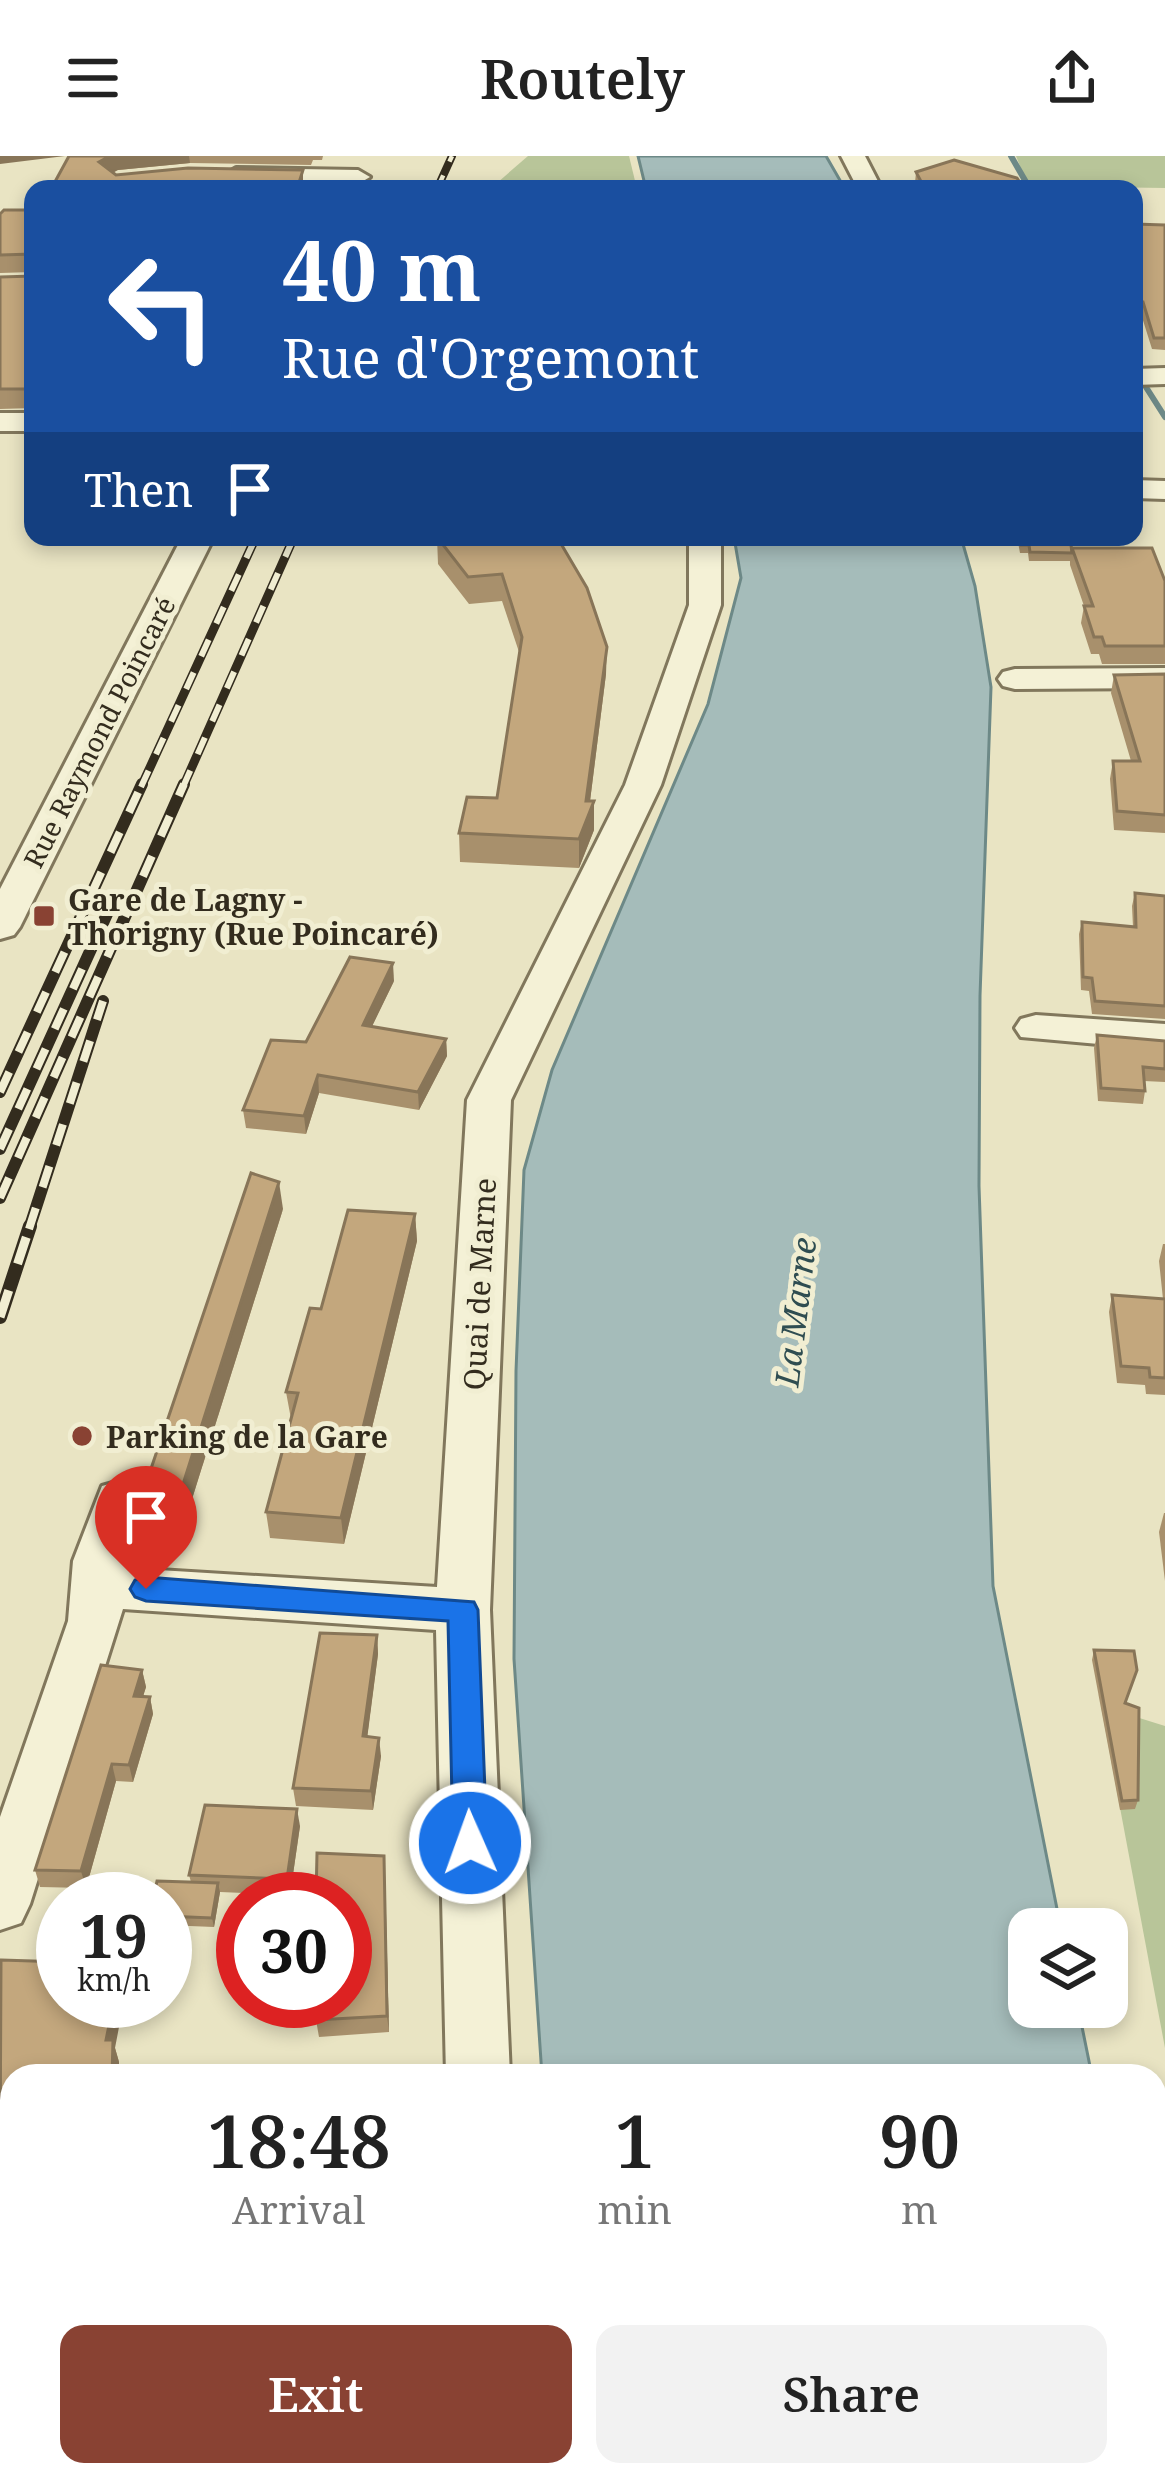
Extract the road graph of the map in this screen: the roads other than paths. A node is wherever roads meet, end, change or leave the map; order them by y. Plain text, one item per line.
1 (359, 174) edge
2 (212, 175) edge
3 (193, 546) edge
4 (705, 546) edge
5 (1165, 678) edge
6 (1016, 679) dead end
7 (0, 928) edge
8 (1036, 1028) dead end
9 (1165, 1037) edge
10 (120, 1500) dead end
11 (98, 1587) junction
12 (463, 1610) junction
13 (0, 1904) edge
14 (478, 2064) edge

1 - 2 street
3 - 7 street, Rue Raymond Poincaré
4 - 12 street, Quai de Marne
5 - 6 street
8 - 9 street
10 - 11 street
11 - 12 street
11 - 13 street
12 - 14 street, Quai de Marne

